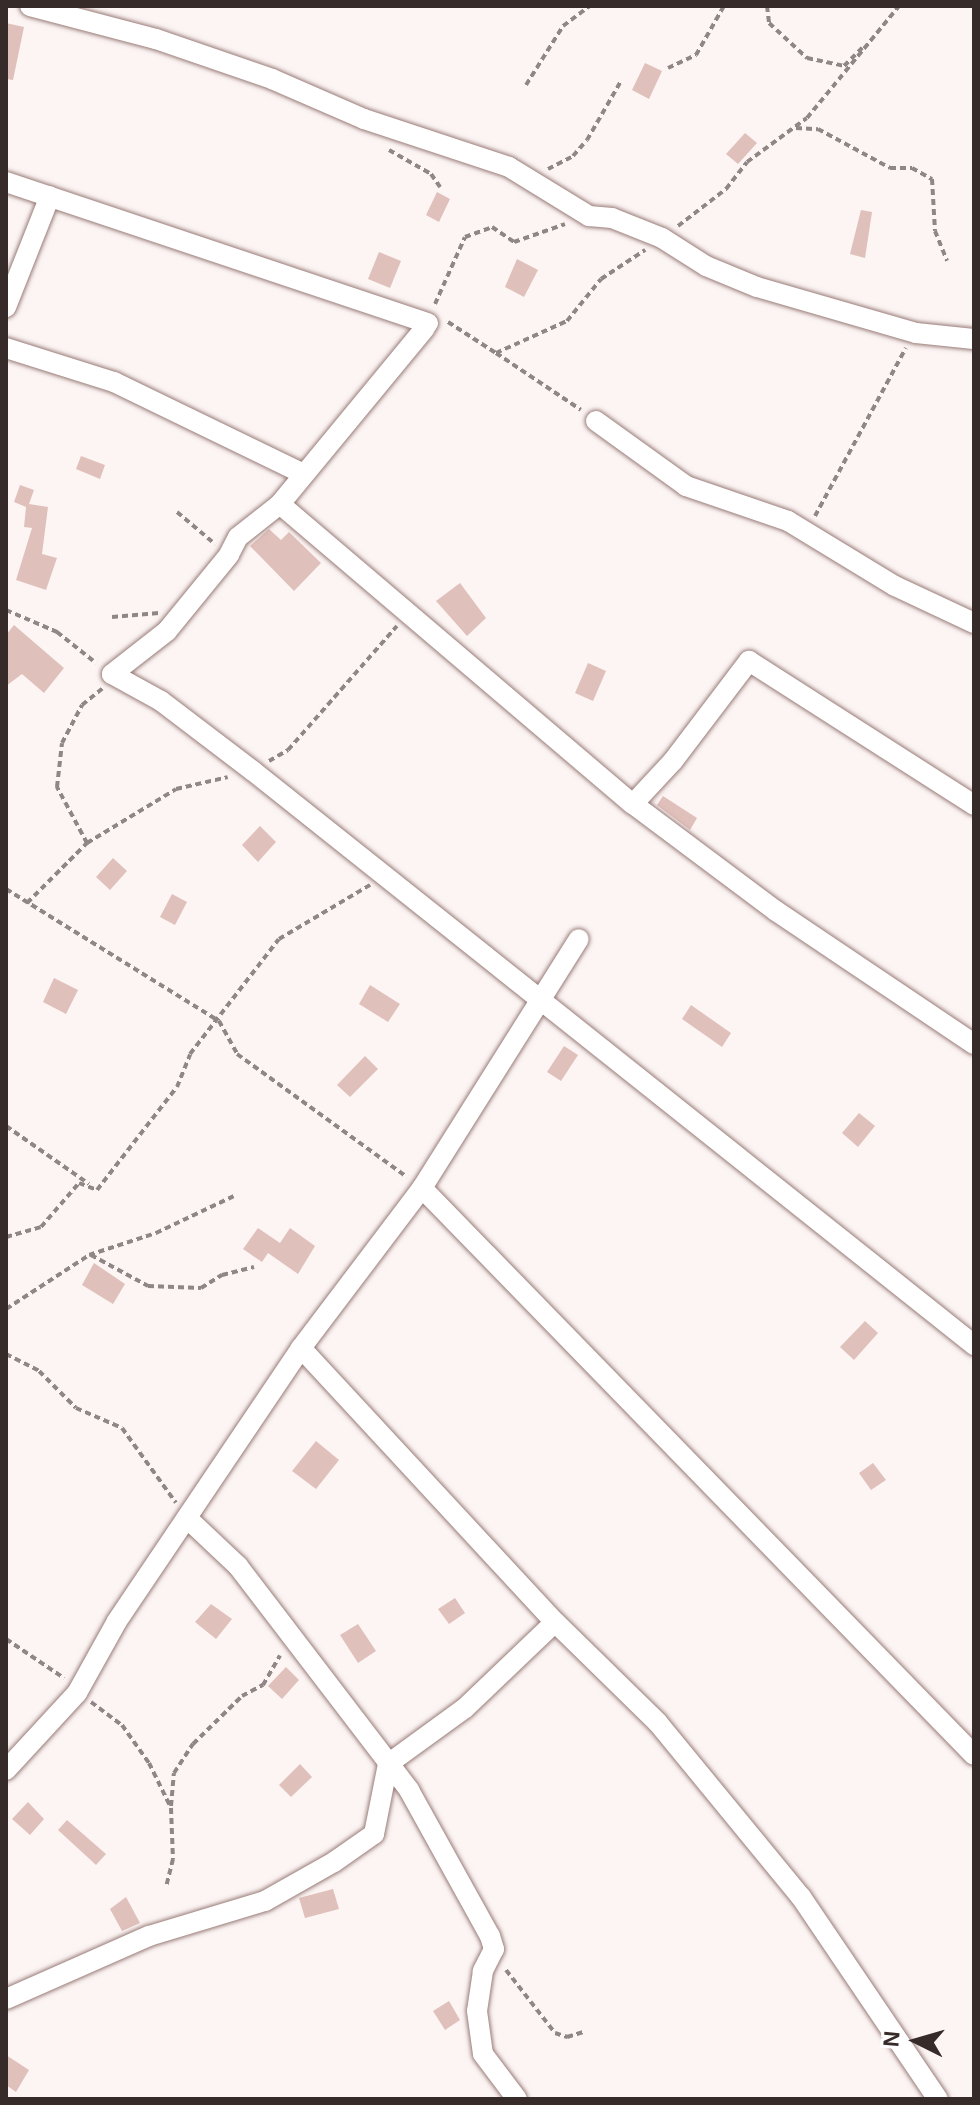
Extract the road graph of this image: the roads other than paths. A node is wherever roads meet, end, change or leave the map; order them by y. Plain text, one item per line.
1 (30, 6) edge
2 (6, 182) edge
3 (50, 196) junction
4 (6, 307) edge
5 (974, 339) edge
6 (6, 348) edge
7 (596, 421) road end
8 (301, 473) junction
9 (280, 504) junction
10 (974, 623) edge
11 (633, 804) junction
12 (974, 805) edge
13 (579, 939) dead end
14 (541, 1000) junction
15 (974, 1044) edge
16 (422, 1188) junction
17 (974, 1345) edge
18 (301, 1348) junction
19 (187, 1518) junction
20 (555, 1622) junction
21 (974, 1755) edge
22 (388, 1764) junction
23 (6, 1770) edge
24 (6, 1999) edge
25 (517, 2099) edge
26 (938, 2099) edge

1 - 5 street
2 - 3 street
3 - 4 street
3 - 8 street
6 - 8 street
7 - 10 street
8 - 9 street
9 - 11 street
9 - 14 street
11 - 12 street
11 - 15 street
13 - 14 street
14 - 16 street
14 - 17 street
16 - 18 street
16 - 21 street
18 - 19 street
18 - 20 street
19 - 22 street
19 - 23 street
20 - 22 street
20 - 26 street
22 - 24 street
22 - 25 street

